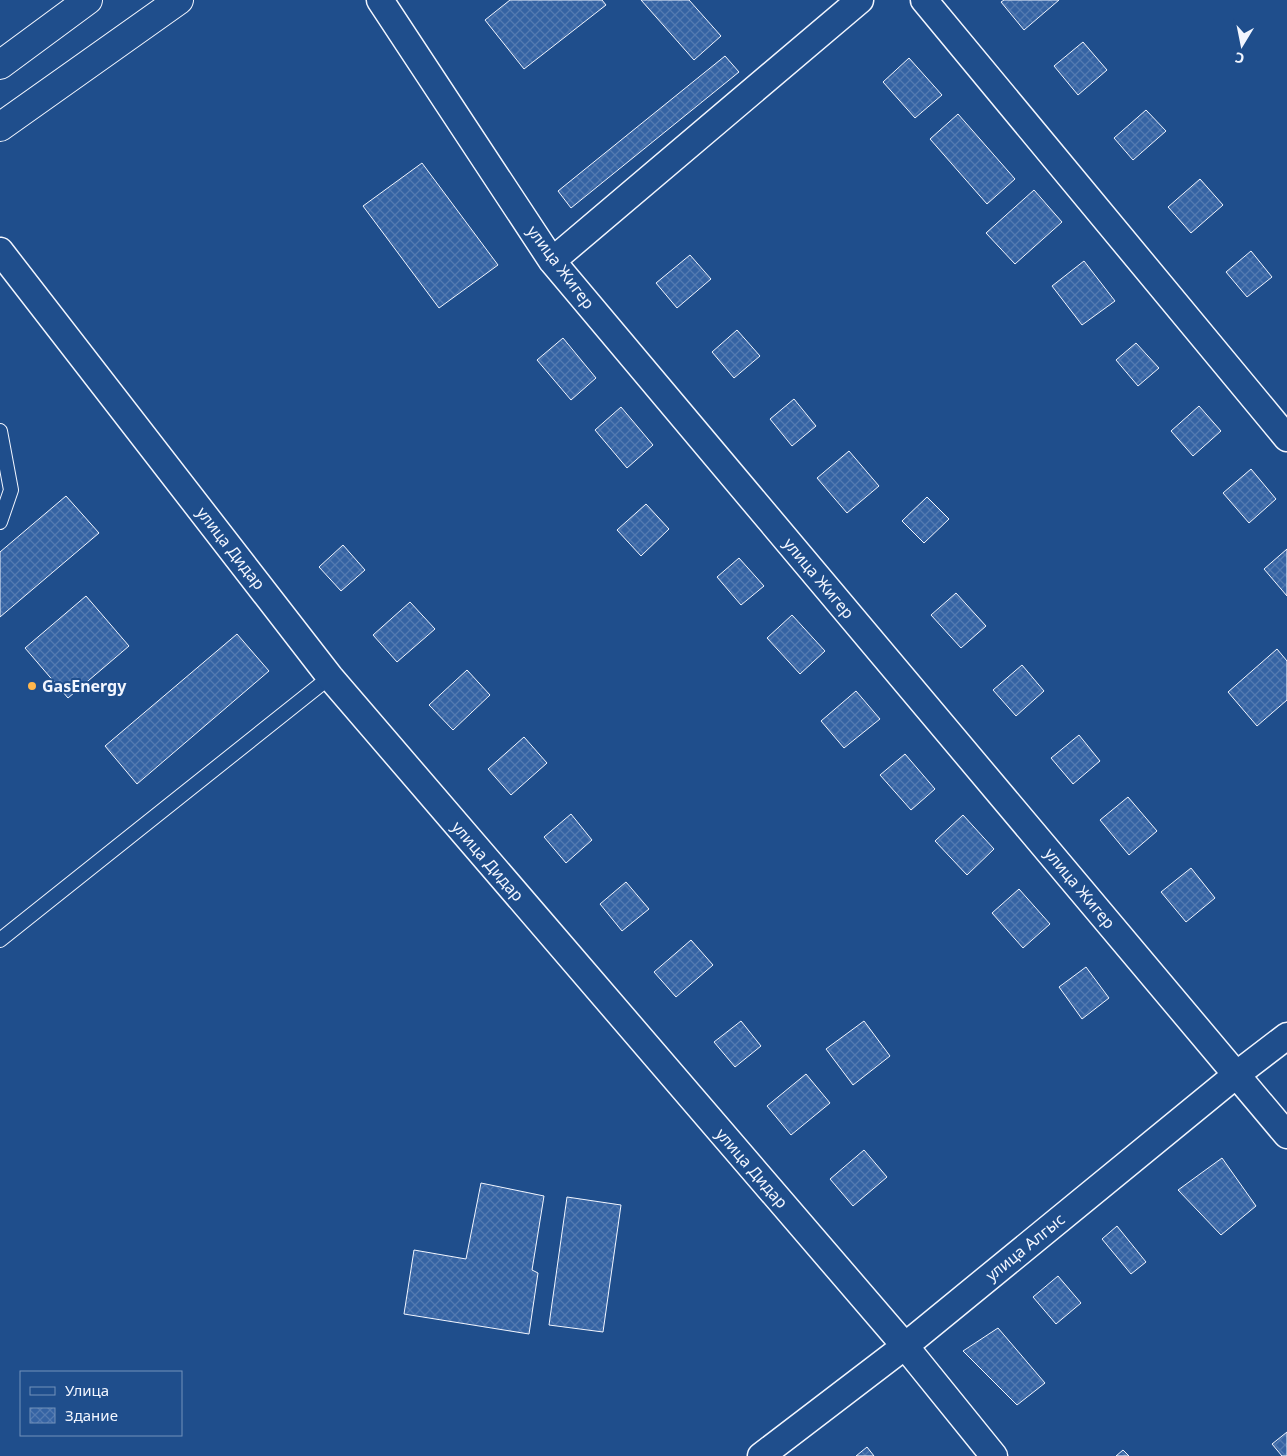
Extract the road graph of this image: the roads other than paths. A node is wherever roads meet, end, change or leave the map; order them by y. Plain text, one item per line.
1 (88, 0) edge
2 (179, 0) edge
3 (380, 0) edge
4 (860, 0) edge
5 (924, 0) edge
6 (0, 65) edge
7 (0, 127) edge
8 (0, 251) edge
9 (552, 261) junction
10 (0, 431) edge
11 (1287, 438) edge
12 (0, 522) edge
13 (330, 677) junction
14 (0, 940) edge
15 (1287, 1036) edge
16 (1236, 1075) junction
17 (1287, 1135) edge
18 (904, 1346) junction
19 (761, 1456) edge
20 (994, 1456) edge

1 - 6 highway
2 - 7 highway
3 - 9 street, улица Жигер
4 - 9 street
5 - 11 street
8 - 13 street, улица Дидар
9 - 16 street, улица Жигер
10 - 12 lane
13 - 14 lane
13 - 18 street, улица Дидар
15 - 16 street, улица Алгыс
16 - 17 street, улица Жигер
16 - 18 street, улица Алгыс
18 - 19 street, улица Алгыс
18 - 20 street, улица Дидар

